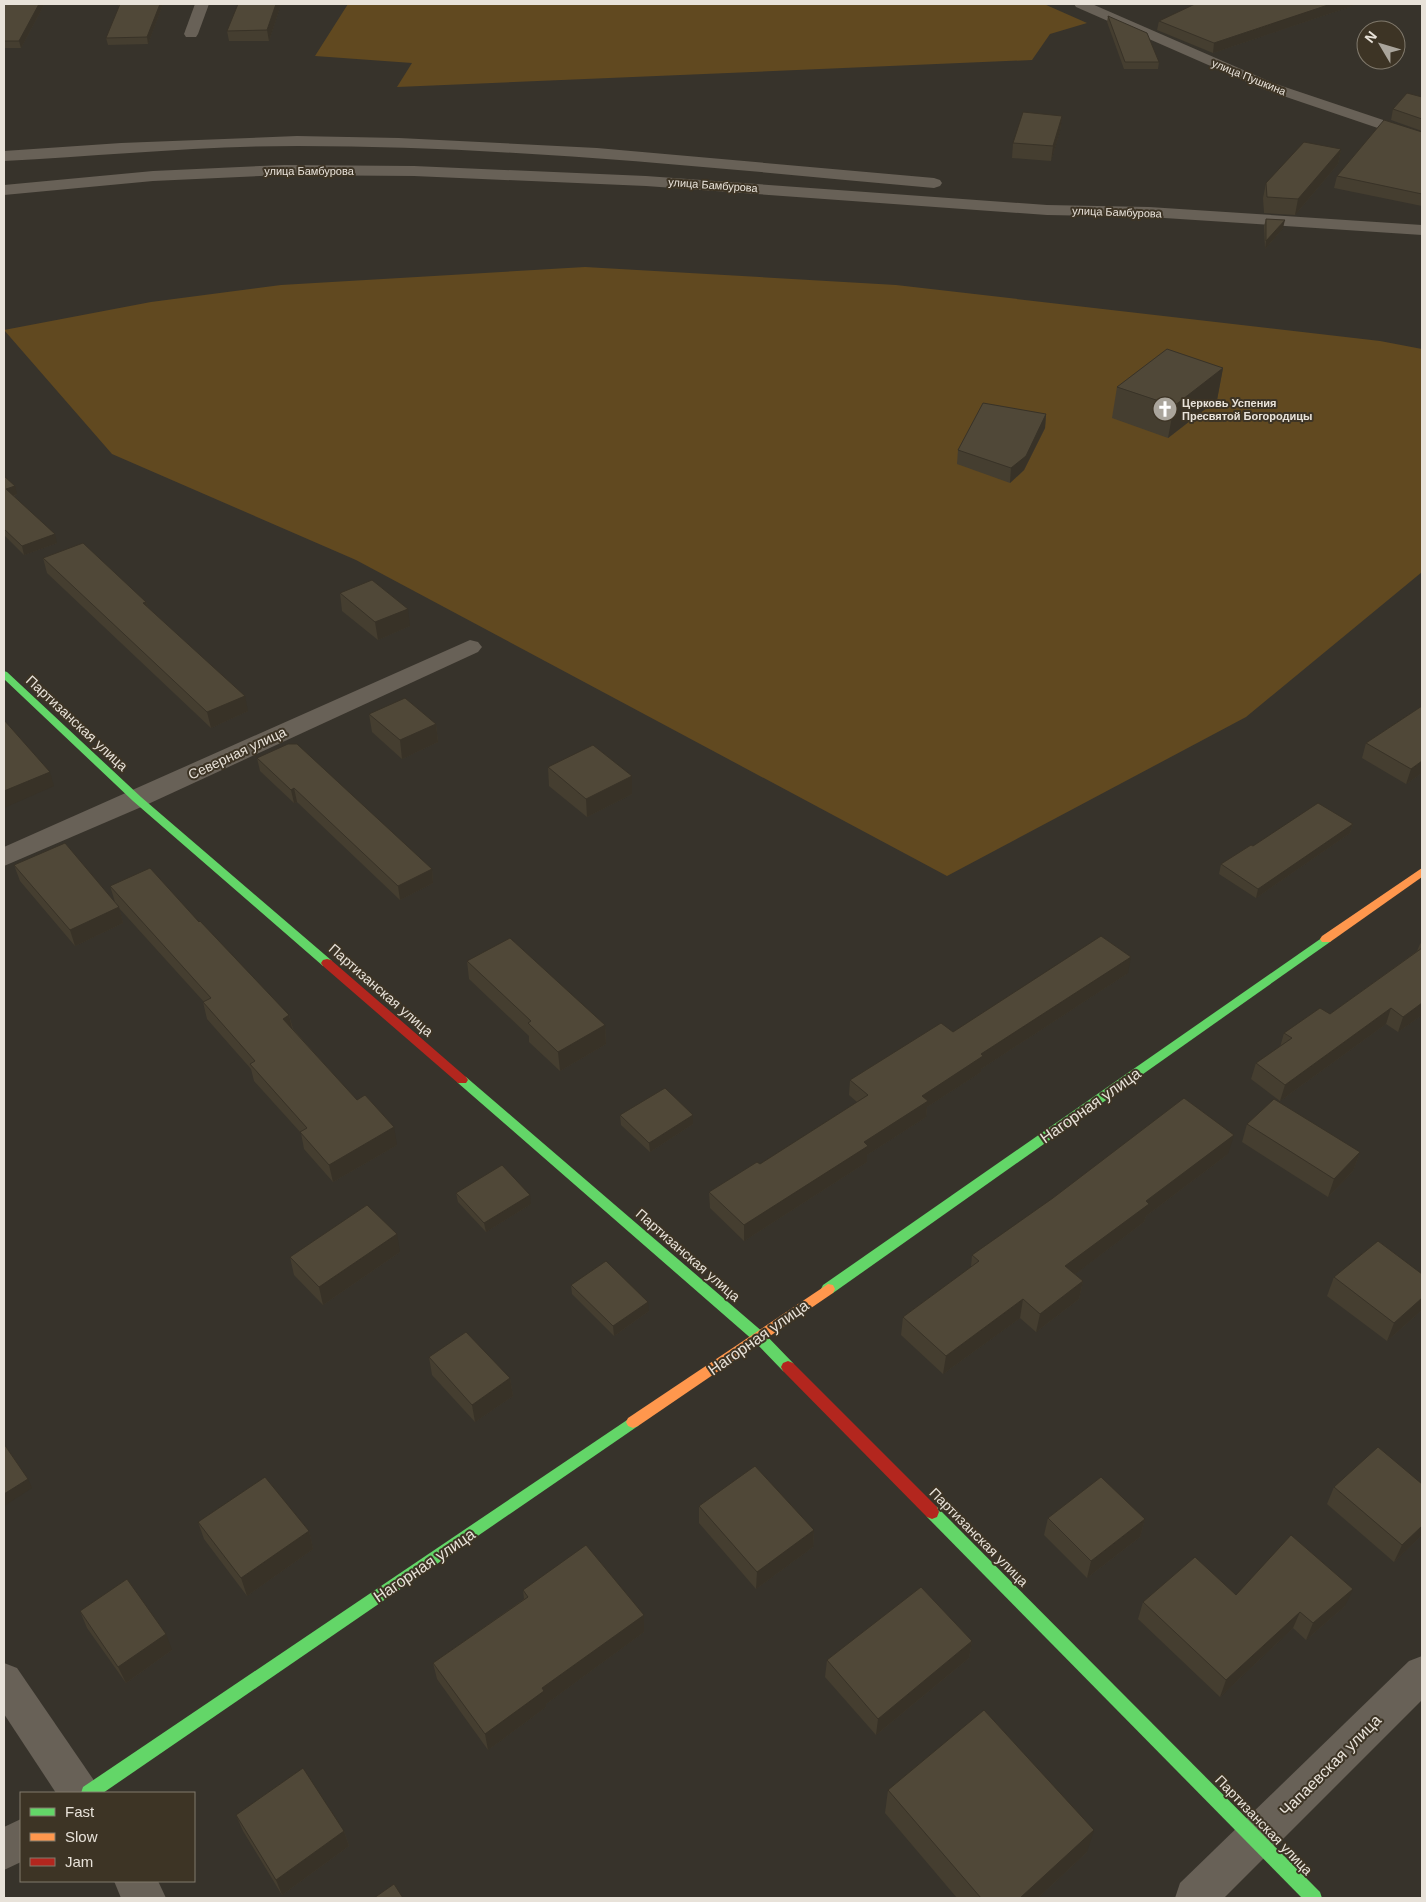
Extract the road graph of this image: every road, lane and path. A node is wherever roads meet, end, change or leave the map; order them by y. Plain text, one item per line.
1 (202, 4) edge
2 (1080, 4) edge
3 (191, 34) dead end
4 (1422, 138) edge
5 (4, 156) edge
6 (948, 184) dead end
7 (4, 190) edge
8 (1016, 192) dead end
9 (1149, 212) junction
10 (1422, 230) edge
11 (470, 647) dead end
12 (4, 674) edge
13 (137, 799) junction
14 (4, 857) edge
15 (1422, 872) edge
16 (759, 1337) junction
17 (1422, 1674) edge
18 (4, 1681) edge
19 (78, 1792) edge
20 (90, 1792) edge
21 (1256, 1838) junction
22 (20, 1840) edge
23 (4, 1850) edge
24 (135, 1882) edge
25 (145, 1898) edge
26 (1195, 1898) edge
27 (1314, 1898) edge

1 - 3 street
2 - 4 street, улица Пушкина
5 - 6 street
7 - 9 street, улица Бамбурова
8 - 9 street
9 - 10 street, улица Бамбурова
11 - 13 street, Северная улица
12 - 13 street, Партизанская улица
13 - 14 street, Северная улица
13 - 16 street, Партизанская улица
15 - 16 street, Нагорная улица
16 - 20 street, Нагорная улица
16 - 21 street, Партизанская улица
17 - 21 street, Чапаевская улица
18 - 19 street
21 - 26 street, Чапаевская улица
21 - 27 street, Партизанская улица
22 - 23 street
24 - 25 street

